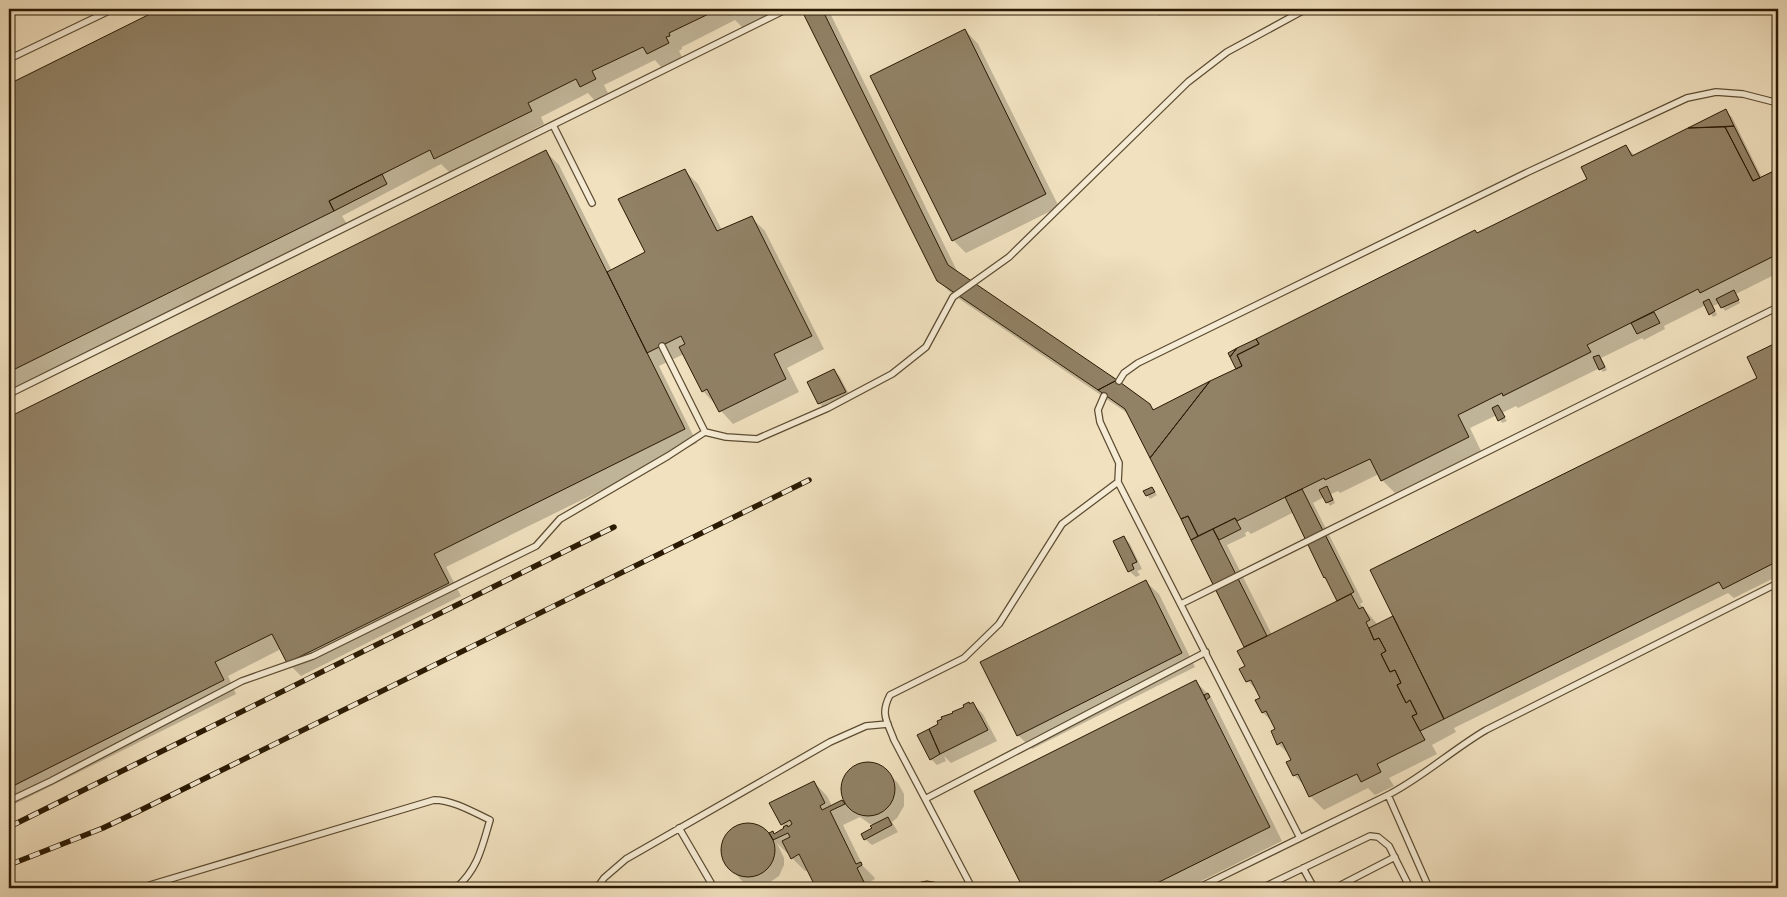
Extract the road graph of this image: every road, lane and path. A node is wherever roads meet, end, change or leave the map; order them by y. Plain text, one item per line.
1 (113, 9) edge
2 (787, 9) edge
3 (1306, 9) edge
4 (9, 59) edge
5 (1778, 103) edge
6 (553, 125) junction
7 (592, 203) dead end
8 (1778, 307) edge
9 (662, 346) dead end
10 (1118, 381) dead end
11 (9, 394) edge
12 (1104, 396) dead end
13 (704, 432) junction
14 (1118, 482) junction
15 (1778, 583) edge
16 (1181, 604) junction
17 (1206, 652) junction
18 (888, 724) junction
19 (1388, 795) junction
20 (925, 799) junction
21 (9, 801) edge
22 (679, 828) junction
23 (1300, 838) junction
24 (1395, 857) junction
25 (1303, 868) junction
26 (1409, 886) edge
27 (140, 888) edge
28 (456, 888) edge
29 (597, 888) edge
30 (714, 888) edge
31 (972, 888) edge
32 (1198, 888) edge
33 (1262, 888) edge
34 (1314, 888) edge
35 (1334, 888) edge
36 (1401, 888) edge
37 (1429, 888) edge

1 - 4 lane
2 - 6 lane
3 - 13 lane
5 - 10 lane
6 - 7 lane
6 - 11 lane
8 - 16 lane
9 - 13 lane
12 - 14 lane
13 - 21 lane
14 - 16 lane
14 - 18 lane
15 - 19 lane
16 - 17 lane
17 - 20 lane
17 - 23 lane
18 - 20 lane
18 - 22 lane
19 - 23 lane
19 - 37 lane
20 - 31 lane
22 - 29 lane
22 - 30 lane
23 - 32 lane
24 - 25 lane
24 - 26 lane
24 - 35 lane
25 - 33 lane
25 - 34 lane
26 - 36 lane
27 - 28 lane

